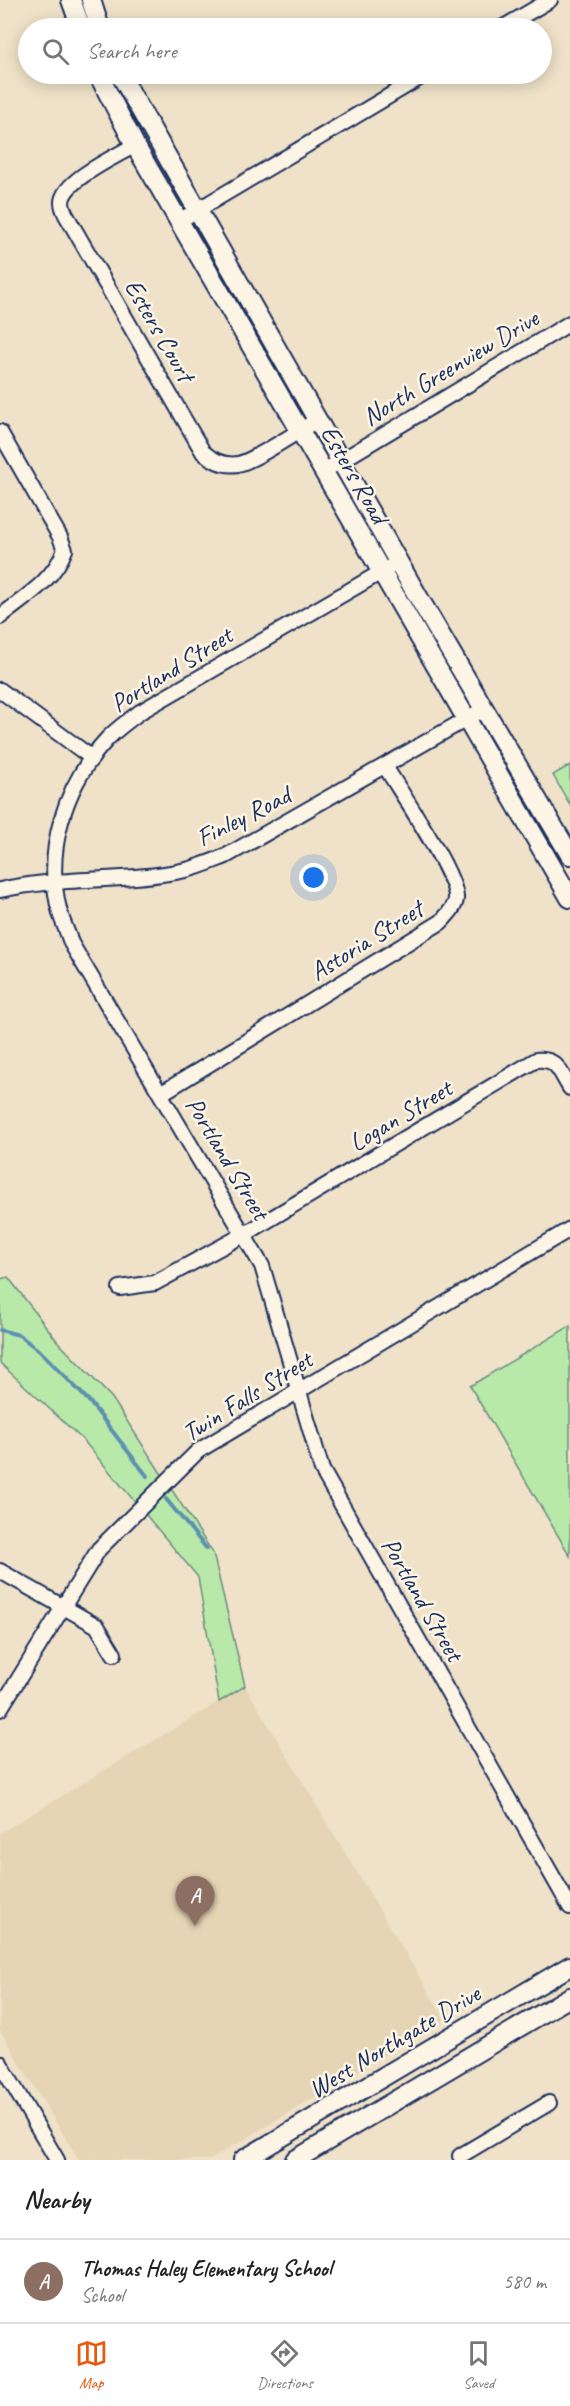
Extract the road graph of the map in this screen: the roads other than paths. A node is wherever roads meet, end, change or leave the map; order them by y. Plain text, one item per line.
1 (71, 0) edge
2 (91, 0) edge
3 (550, 0) edge
4 (77, 18) edge
5 (97, 18) edge
6 (519, 18) edge
7 (103, 84) edge
8 (126, 84) edge
9 (409, 84) edge
10 (135, 145) junction
11 (196, 210) junction
12 (179, 221) junction
13 (570, 323) edge
14 (317, 420) junction
15 (300, 430) junction
16 (0, 432) edge
17 (340, 460) junction
18 (324, 471) junction
19 (399, 562) junction
20 (382, 572) junction
21 (0, 617) edge
22 (0, 690) edge
23 (484, 709) junction
24 (467, 719) junction
25 (92, 758) junction
26 (385, 766) junction
27 (570, 855) edge
28 (56, 882) junction
29 (0, 890) edge
30 (570, 898) edge
31 (570, 1088) edge
32 (162, 1093) junction
33 (570, 1229) edge
34 (245, 1234) junction
35 (120, 1288) dead end
36 (297, 1391) junction
37 (0, 1571) edge
38 (63, 1608) junction
39 (114, 1654) dead end
40 (0, 1709) edge
41 (570, 1907) edge
42 (570, 1966) edge
43 (570, 1997) edge
44 (0, 2063) edge
45 (406, 2063) junction
46 (419, 2086) junction
47 (549, 2103) dead end
48 (460, 2156) dead end
49 (57, 2160) edge
50 (243, 2160) edge
51 (295, 2160) edge

1 - 4 main road
2 - 5 main road
3 - 6 street
7 - 10 main road, Esters Road
8 - 11 main road, Esters Road
9 - 11 street
10 - 12 main road, Esters Road
10 - 15 street, Esters Court
11 - 12 street
11 - 14 main road, Esters Road
12 - 15 main road, Esters Road
13 - 17 street, North Greenview Drive
14 - 15 street, Esters Court
14 - 17 main road, Esters Road
15 - 18 main road, Esters Road
16 - 21 street
17 - 18 street, North Greenview Drive
17 - 19 main road, Esters Road
18 - 20 main road, Esters Road
19 - 20 street, Portland Street
19 - 23 main road, Esters Road
20 - 24 main road, Esters Road
20 - 25 street, Portland Street
22 - 25 street
23 - 24 street, Finley Road
23 - 27 main road, Esters Road
24 - 26 street, Finley Road
24 - 30 main road, Esters Road
25 - 28 street, Portland Street
26 - 28 street, Finley Road
26 - 32 street, Astoria Street
28 - 29 street, Finley Road
28 - 32 street, Portland Street
31 - 34 street, Logan Street
32 - 34 street, Portland Street
33 - 36 street, Twin Falls Street
34 - 35 street
34 - 36 street, Portland Street
36 - 38 street, Twin Falls Street
36 - 41 street, Portland Street
37 - 38 street
38 - 39 street
38 - 40 street, Twin Falls Street
42 - 45 main road, West Northgate Drive
43 - 46 main road, West Northgate Drive
44 - 49 street
45 - 46 main road
45 - 50 main road, West Northgate Drive
46 - 51 main road, West Northgate Drive
47 - 48 street

